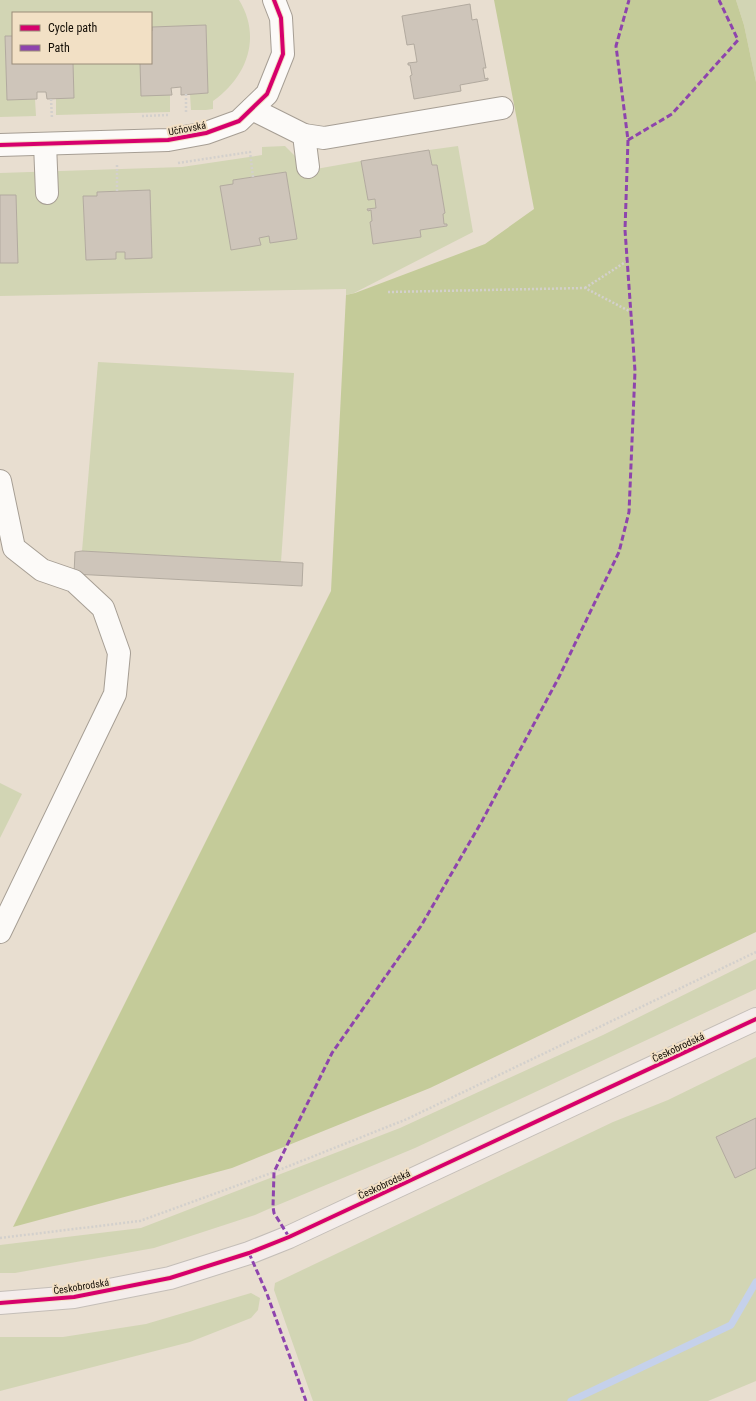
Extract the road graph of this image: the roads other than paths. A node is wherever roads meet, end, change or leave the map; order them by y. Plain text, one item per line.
1 (274, 0) edge
2 (502, 108) dead end
3 (252, 109) junction
4 (304, 135) junction
5 (45, 144) junction
6 (0, 145) edge
7 (308, 167) dead end
8 (47, 193) dead end
9 (0, 481) edge
10 (7, 549) edge
11 (0, 932) edge
12 (756, 1019) edge
13 (0, 1304) edge

1 - 3 street, Učňovská
2 - 4 street
3 - 4 street
3 - 5 street, Učňovská
4 - 7 street
5 - 6 street, Učňovská
5 - 8 street
9 - 10 street
10 - 11 street
12 - 13 main road, Českobrodská

